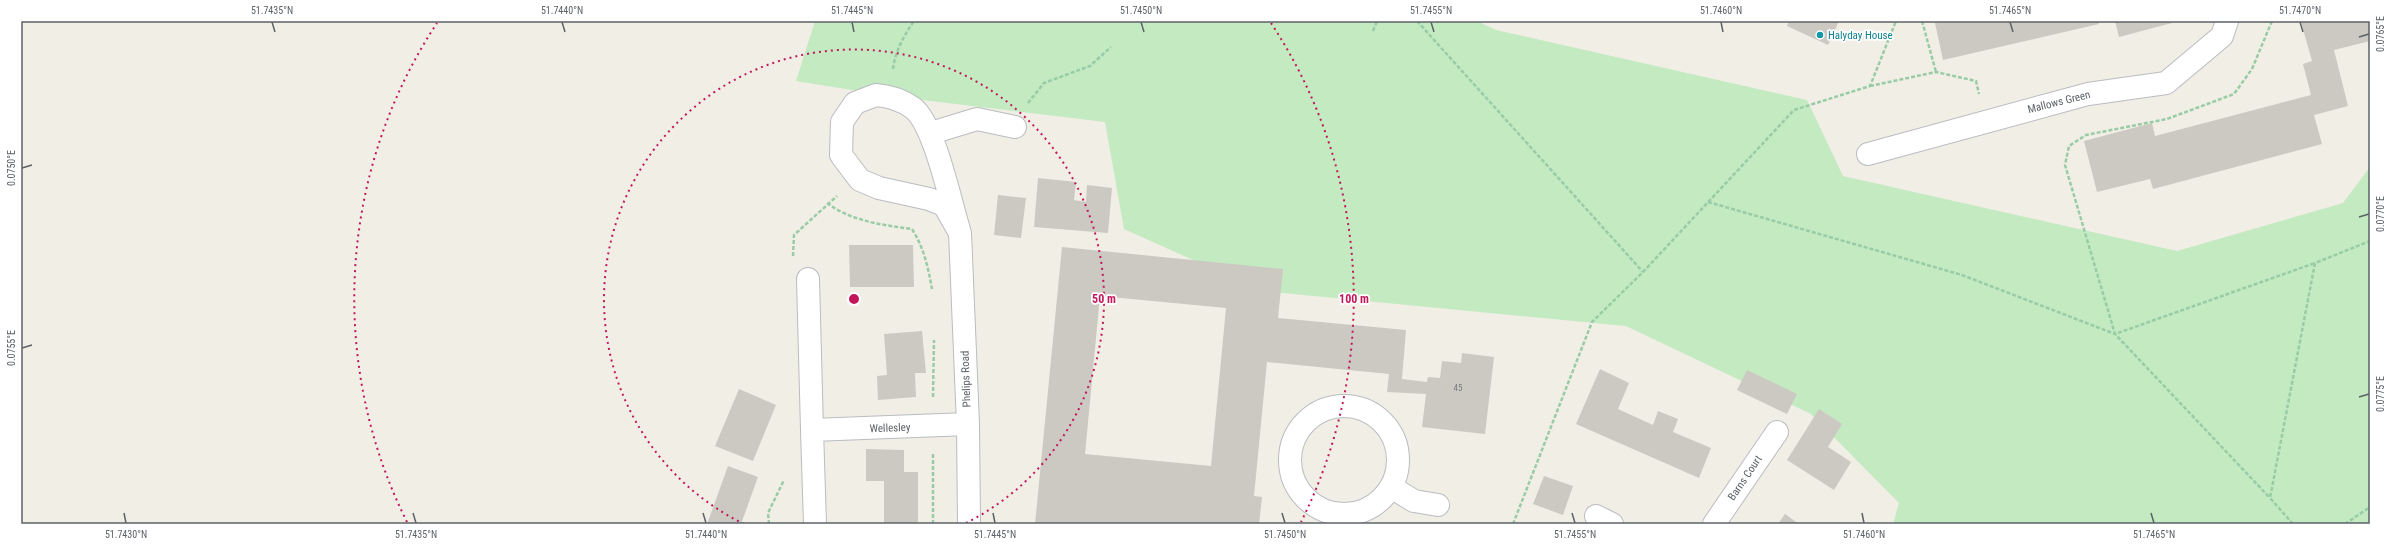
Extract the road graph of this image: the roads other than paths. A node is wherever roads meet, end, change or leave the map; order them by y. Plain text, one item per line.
1 (2227, 21) edge
2 (1015, 127) road end
3 (931, 133) junction
4 (1868, 154) dead end
5 (960, 234) junction
6 (808, 279) road end
7 (968, 424) junction
8 (812, 430) junction
9 (1777, 432) dead end
10 (1391, 487) junction
11 (1438, 505) dead end
12 (1325, 518) edge
13 (815, 524) edge
14 (969, 524) edge
15 (1714, 524) edge

1 - 4 street, Mallows Green
2 - 3 street
3 - 5 street
3 - 5 street
5 - 7 street, Phelips Road
6 - 8 street
7 - 8 street, Wellesley
7 - 14 street, Phelips Road
8 - 13 street
9 - 15 street, Barns Court
10 - 11 street
10 - 12 street
10 - 12 street

